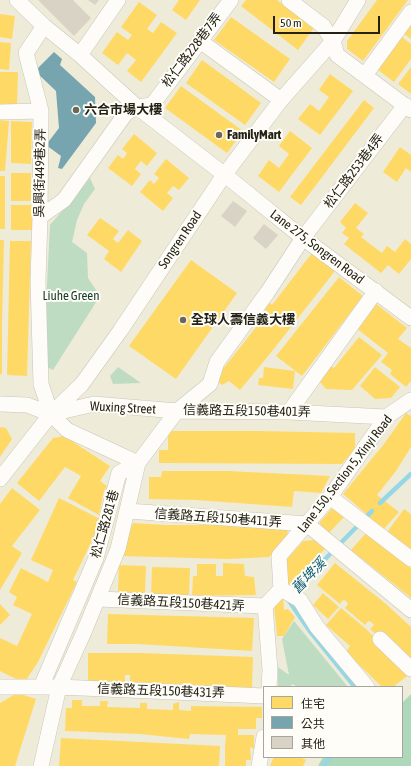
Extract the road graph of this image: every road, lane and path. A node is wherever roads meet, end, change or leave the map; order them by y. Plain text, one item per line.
1 (17, 0) edge
2 (118, 0) edge
3 (230, 0) edge
4 (289, 0) edge
5 (358, 0) edge
6 (411, 12) edge
7 (44, 26) junction
8 (200, 41) junction
9 (334, 41) junction
10 (80, 55) junction
11 (365, 75) junction
12 (281, 100) junction
13 (137, 107) junction
14 (408, 107) edge
15 (41, 111) junction
16 (0, 112) edge
17 (224, 174) junction
18 (40, 216) junction
19 (303, 238) junction
20 (376, 291) junction
21 (411, 318) edge
22 (411, 400) edge
23 (0, 404) edge
24 (177, 411) junction
25 (288, 412) junction
26 (50, 414) junction
27 (386, 417) junction
28 (138, 463) junction
29 (0, 479) edge
30 (330, 498) junction
31 (128, 510) junction
32 (307, 524) junction
33 (411, 559) edge
34 (281, 589) junction
35 (98, 599) junction
36 (265, 606) junction
37 (411, 610) edge
38 (380, 639) dead end
39 (411, 669) edge
40 (270, 686) edge
41 (366, 686) edge
42 (0, 687) edge
43 (41, 687) junction
44 (59, 687) junction
45 (263, 696) edge
46 (263, 743) edge
47 (41, 766) edge
48 (259, 766) edge

1 - 7 street, Lane 275, Songren Road
2 - 10 street
3 - 8 street, 松仁路228巷7弄
4 - 9 street
5 - 9 street, Songren Road
6 - 11 street
7 - 10 street, Lane 275, Songren Road
7 - 15 street, 吳興街449巷2弄
8 - 12 street
8 - 13 street, 松仁路228巷7弄
9 - 11 street
9 - 12 street, Songren Road
10 - 13 street, Lane 275, Songren Road
11 - 14 street
12 - 17 street, Songren Road
13 - 17 street, Lane 275, Songren Road
13 - 18 street, 松仁路228巷7弄
14 - 19 street, 松仁路253巷4弄
15 - 16 street
15 - 18 street, 吳興街449巷2弄
17 - 19 street, Lane 275, Songren Road
17 - 26 street, Songren Road
18 - 26 street, 吳興街449巷2弄
19 - 20 street, Lane 275, Songren Road
19 - 24 street, 信義路五段150巷401弄
20 - 21 street, Lane 275, Songren Road
20 - 25 street
22 - 27 street, Lane 150, Section 5, Xinyi Road
23 - 26 street
24 - 25 street, 信義路五段150巷401弄
24 - 26 street, Wuxing Street
24 - 28 street
25 - 27 street, 信義路五段150巷401弄
26 - 28 street
26 - 29 street, Songren Road
27 - 30 street, Lane 150, Section 5, Xinyi Road
28 - 31 street
28 - 43 street, 松仁路281巷
30 - 32 street, Lane 150, Section 5, Xinyi Road
30 - 33 street
31 - 32 street, 信義路五段150巷411弄
31 - 35 street
32 - 34 street, Lane 150, Section 5, Xinyi Road
32 - 37 street
34 - 36 street
34 - 41 street
35 - 36 street, 信義路五段150巷421弄
35 - 44 street
36 - 40 street
38 - 39 street
42 - 43 street, 信義路五段150巷431弄
43 - 44 street, 信義路五段150巷431弄
44 - 45 street, 信義路五段150巷431弄
44 - 47 street
46 - 48 street

